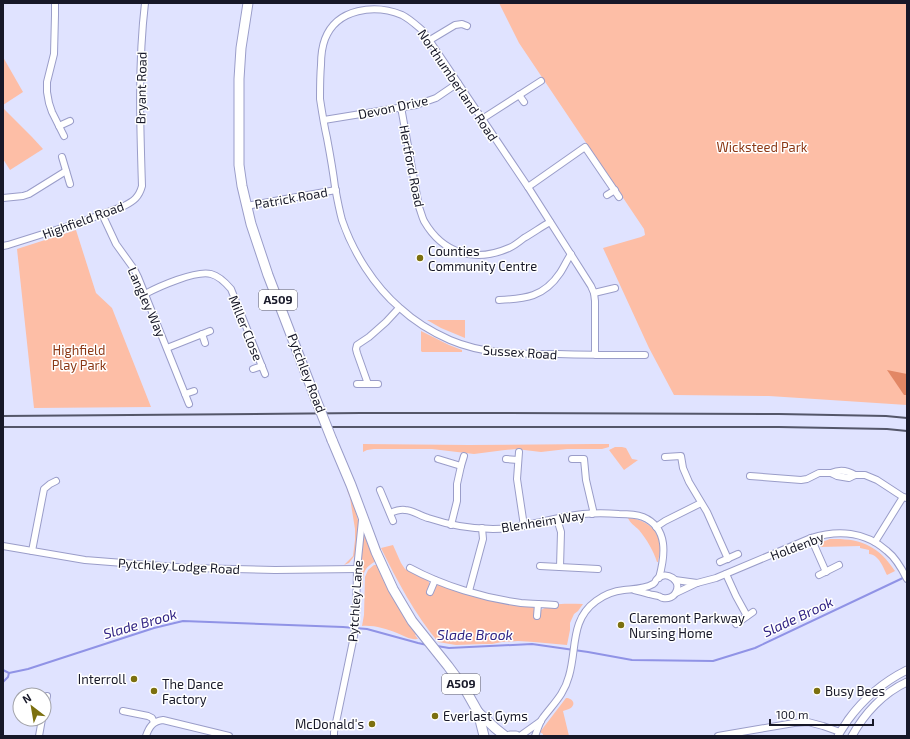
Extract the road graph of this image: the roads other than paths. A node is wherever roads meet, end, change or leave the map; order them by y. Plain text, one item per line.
1 (55, 3) edge
2 (144, 3) edge
3 (248, 3) edge
4 (467, 26) dead end
5 (430, 40) junction
6 (541, 81) dead end
7 (458, 83) junction
8 (519, 95) junction
9 (524, 102) dead end
10 (401, 107) junction
11 (482, 119) junction
12 (324, 120) junction
13 (70, 121) dead end
14 (59, 126) junction
15 (64, 136) dead end
16 (62, 157) dead end
17 (66, 170) junction
18 (141, 173) joint
19 (70, 184) dead end
20 (528, 187) junction
21 (336, 190) junction
22 (615, 190) junction
23 (607, 195) dead end
24 (619, 197) dead end
25 (3, 198) edge
26 (246, 206) junction
27 (102, 214) junction
28 (550, 222) junction
29 (3, 246) edge
30 (571, 254) junction
31 (615, 288) dead end
32 (594, 293) junction
33 (145, 294) junction
34 (499, 300) dead end
35 (399, 308) junction
36 (210, 331) dead end
37 (202, 334) junction
38 (206, 343) dead end
39 (167, 348) junction
40 (595, 355) junction
41 (645, 355) dead end
42 (262, 366) junction
43 (253, 369) dead end
44 (265, 374) dead end
45 (357, 384) dead end
46 (368, 384) junction
47 (378, 384) dead end
48 (194, 391) dead end
49 (185, 394) junction
50 (189, 404) dead end
51 (519, 452) dead end
52 (464, 456) dead end
53 (665, 457) dead end
54 (438, 459) dead end
55 (506, 459) dead end
56 (572, 459) dead end
57 (518, 460) junction
58 (461, 466) junction
59 (750, 476) dead end
60 (56, 481) dead end
61 (380, 490) dead end
62 (905, 497) edge
63 (701, 503) junction
64 (390, 513) junction
65 (592, 514) junction
66 (363, 515) junction
67 (557, 519) junction
68 (393, 521) dead end
69 (451, 525) junction
70 (524, 526) junction
71 (656, 527) junction
72 (482, 528) junction
73 (811, 538) junction
74 (875, 542) junction
75 (3, 546) edge
76 (32, 551) junction
77 (738, 554) dead end
78 (728, 559) junction
79 (720, 562) dead end
80 (663, 564) junction
81 (839, 565) dead end
82 (540, 566) dead end
83 (560, 567) junction
84 (410, 568) dead end
85 (357, 569) junction
86 (598, 569) dead end
87 (826, 572) junction
88 (726, 574) junction
89 (819, 575) dead end
90 (659, 578) junction
91 (673, 578) junction
92 (907, 579) edge
93 (435, 580) junction
94 (654, 583) junction
95 (697, 583) junction
96 (634, 590) junction
97 (469, 591) junction
98 (430, 592) dead end
99 (676, 593) junction
100 (658, 596) junction
101 (538, 604) junction
102 (555, 605) dead end
103 (753, 612) dead end
104 (537, 616) dead end
105 (747, 616) junction
106 (736, 624) dead end
107 (907, 670) edge
108 (907, 682) edge
109 (123, 711) dead end
110 (478, 712) junction
111 (541, 721) junction
112 (154, 722) junction
113 (757, 729) junction
114 (839, 734) edge
115 (333, 735) edge
116 (146, 736) edge
117 (229, 736) edge
118 (484, 736) edge
119 (505, 736) edge
120 (510, 736) edge
121 (516, 736) edge
122 (520, 736) edge
123 (535, 736) edge
124 (718, 736) edge
125 (758, 736) edge
126 (852, 736) edge

1 - 14 street
2 - 18 street, Bryant Road
3 - 26 main road, Pytchley Road / A509
4 - 5 street
5 - 7 street, Northumberland Road
5 - 12 street, Northumberland Road
6 - 8 street
7 - 10 street, Devon Drive
7 - 11 street, Northumberland Road
8 - 9 street
8 - 11 street
10 - 12 street, Devon Drive
10 - 28 street, Hertford Road
11 - 20 street, Northumberland Road
12 - 21 street, Northumberland Road
13 - 14 street
14 - 15 street
16 - 17 street
17 - 19 street
17 - 25 street
18 - 27 street, Highfield Road
20 - 22 street
20 - 28 street, Northumberland Road
21 - 26 street, Patrick Road
21 - 35 street, Sussex Road
22 - 23 street
22 - 24 street
26 - 66 main road, Pytchley Road / A509, bridge
27 - 29 street, Highfield Road
27 - 33 street, Langley Way
28 - 30 street, Northumberland Road
30 - 32 street, Northumberland Road
30 - 34 street
31 - 32 street
32 - 40 street, Northumberland Road
33 - 39 street, Langley Way
33 - 42 street, Miller Close
35 - 40 street, Sussex Road
35 - 46 street
36 - 37 street
37 - 38 street
37 - 39 street
39 - 49 street, Langley Way
40 - 41 street, Sussex Road
42 - 43 street, Miller Close
42 - 44 street, Miller Close
45 - 46 street
46 - 47 street
48 - 49 street
49 - 50 street, Langley Way
51 - 57 street
52 - 58 street
53 - 63 street
54 - 58 street
55 - 57 street
56 - 65 street
57 - 70 street
58 - 69 street
59 - 62 street
60 - 76 street
61 - 64 street
62 - 74 street
63 - 71 street
63 - 78 street
64 - 68 street
64 - 69 street, Blenheim Way
65 - 67 street, Blenheim Way
65 - 71 street, Blenheim Way
66 - 85 street, Pytchley Lane
66 - 110 main road, Pytchley Road / A509
67 - 70 street, Blenheim Way
67 - 83 street
69 - 72 street, Blenheim Way
70 - 72 street, Blenheim Way
71 - 80 street
72 - 97 street
73 - 74 street, Holdenby
73 - 87 street
73 - 88 street, Holdenby
74 - 92 street, Holdenby
75 - 76 street, Pytchley Lodge Road
76 - 85 street, Pytchley Lodge Road
77 - 78 street
78 - 79 street
80 - 90 street
80 - 91 street
81 - 87 street
82 - 83 street
83 - 86 street
84 - 93 street
85 - 115 street, Pytchley Lane
87 - 89 street
88 - 95 street, Holdenby
88 - 105 street
90 - 91 street
90 - 94 street
91 - 95 street, Holdenby
91 - 99 street
93 - 97 street
93 - 98 street
94 - 96 street
94 - 100 street
95 - 99 street, Holdenby
96 - 100 street
96 - 111 street
97 - 101 street
99 - 100 street
101 - 102 street
101 - 104 street
103 - 105 street
105 - 106 street
107 - 114 street
108 - 126 street
109 - 112 street
110 - 118 main road, Pytchley Road / A509
110 - 119 main road, Pytchley Road / A509
111 - 122 street
111 - 123 street
112 - 116 street
112 - 117 street
113 - 114 street
113 - 124 street
113 - 125 street
120 - 121 main road

